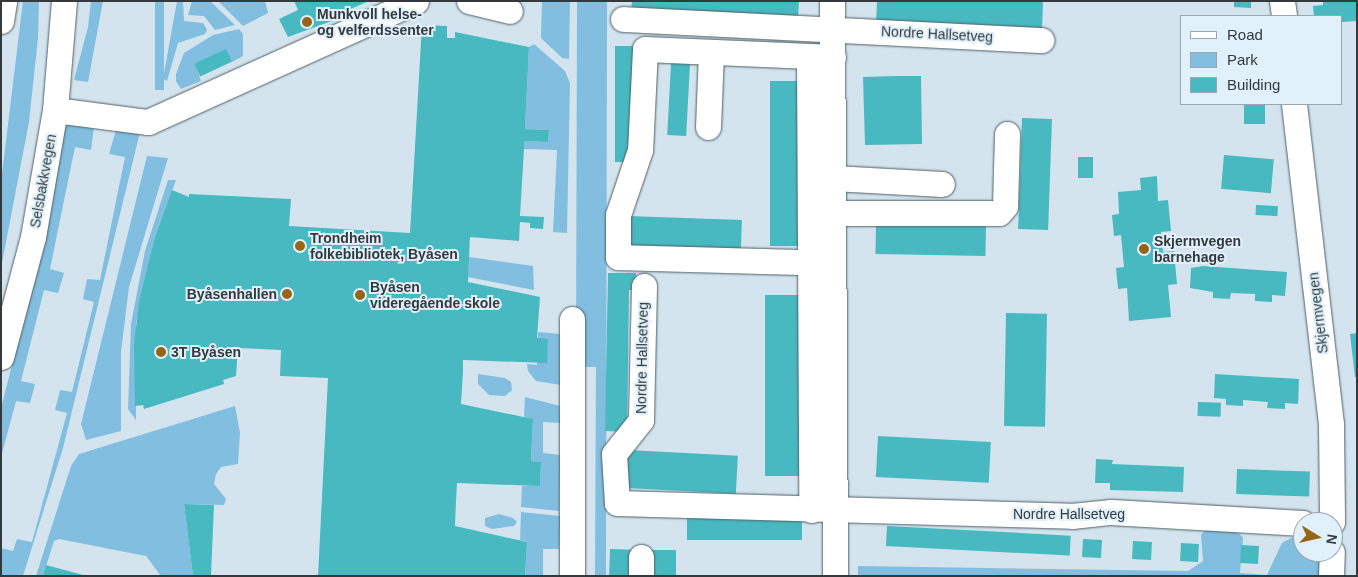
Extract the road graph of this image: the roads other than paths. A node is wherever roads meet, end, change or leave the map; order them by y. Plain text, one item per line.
1 (64, 1) edge
2 (416, 1) edge
3 (469, 1) edge
4 (832, 1) edge
5 (1282, 1) edge
6 (510, 11) dead end
7 (1284, 15) edge
8 (623, 19) dead end
9 (832, 29) junction
10 (1042, 40) dead end
11 (711, 52) junction
12 (821, 56) junction
13 (1294, 105) edge
14 (55, 110) junction
15 (708, 127) dead end
16 (1007, 134) dead end
17 (833, 178) junction
18 (942, 184) dead end
19 (833, 213) junction
20 (821, 263) junction
21 (644, 286) dead end
22 (572, 319) dead end
23 (1, 357) edge
24 (823, 510) junction
25 (1332, 512) edge
26 (1293, 522) edge
27 (1332, 562) edge
28 (572, 576) edge
29 (835, 576) edge
30 (1331, 576) edge

1 - 14 street, Selsbakkvegen
2 - 14 street
3 - 6 street
4 - 9 street
5 - 7 street
8 - 9 street, Nordre Hallsetveg
9 - 10 street, Nordre Hallsetveg
9 - 12 street
11 - 12 street
11 - 15 street
11 - 20 street
12 - 17 street
12 - 20 street
13 - 25 street, Skjermvegen
14 - 23 street, Selsbakkvegen
16 - 19 street
17 - 18 street
17 - 19 street
19 - 20 street
20 - 24 street
21 - 24 street, Nordre Hallsetveg
22 - 28 street
24 - 26 street, Nordre Hallsetveg
24 - 29 street
27 - 30 street

